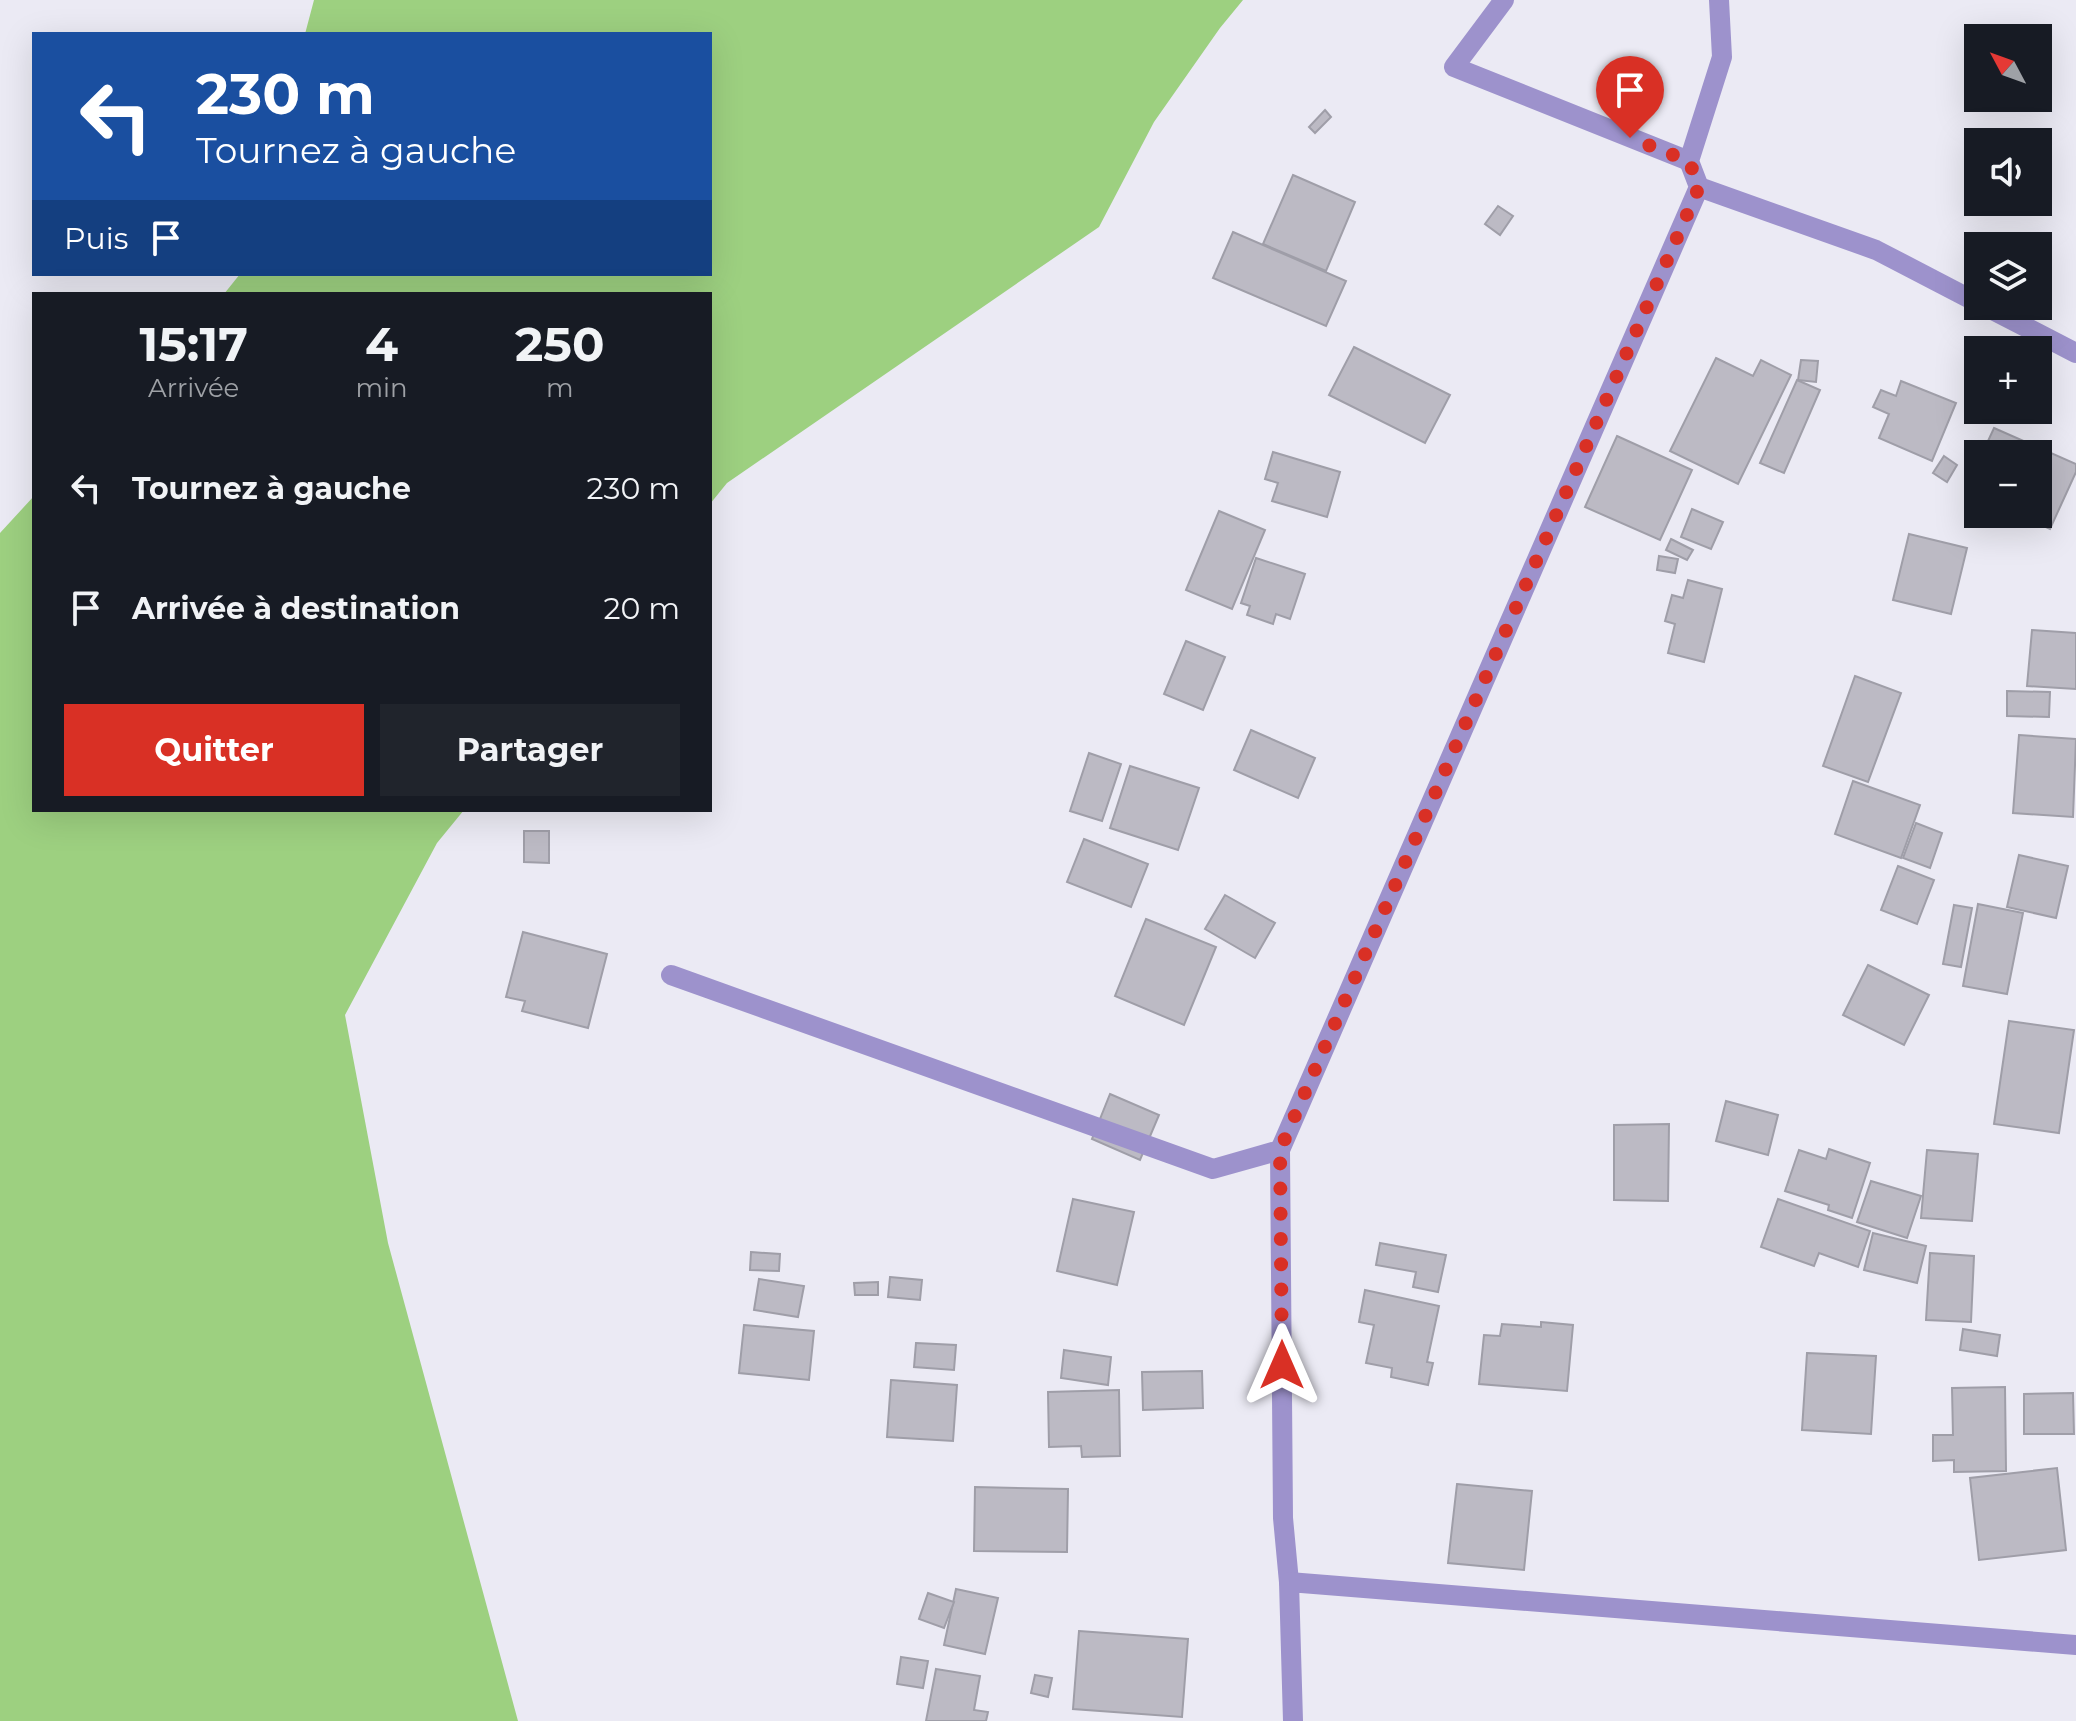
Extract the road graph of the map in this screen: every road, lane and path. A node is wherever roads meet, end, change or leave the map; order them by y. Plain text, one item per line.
1 (1504, 0) edge
2 (1719, 0) edge
3 (1689, 161) junction
4 (1699, 187) junction
5 (1964, 296) edge
6 (2012, 320) edge
7 (2076, 353) edge
8 (671, 975) dead end
9 (1280, 1150) junction
10 (1289, 1582) junction
11 (2076, 1645) edge
12 (1293, 1721) edge

1 - 3 street
2 - 3 street
3 - 4 street
4 - 5 street
4 - 9 street
6 - 7 street
8 - 9 street
9 - 10 street
10 - 11 street
10 - 12 street

